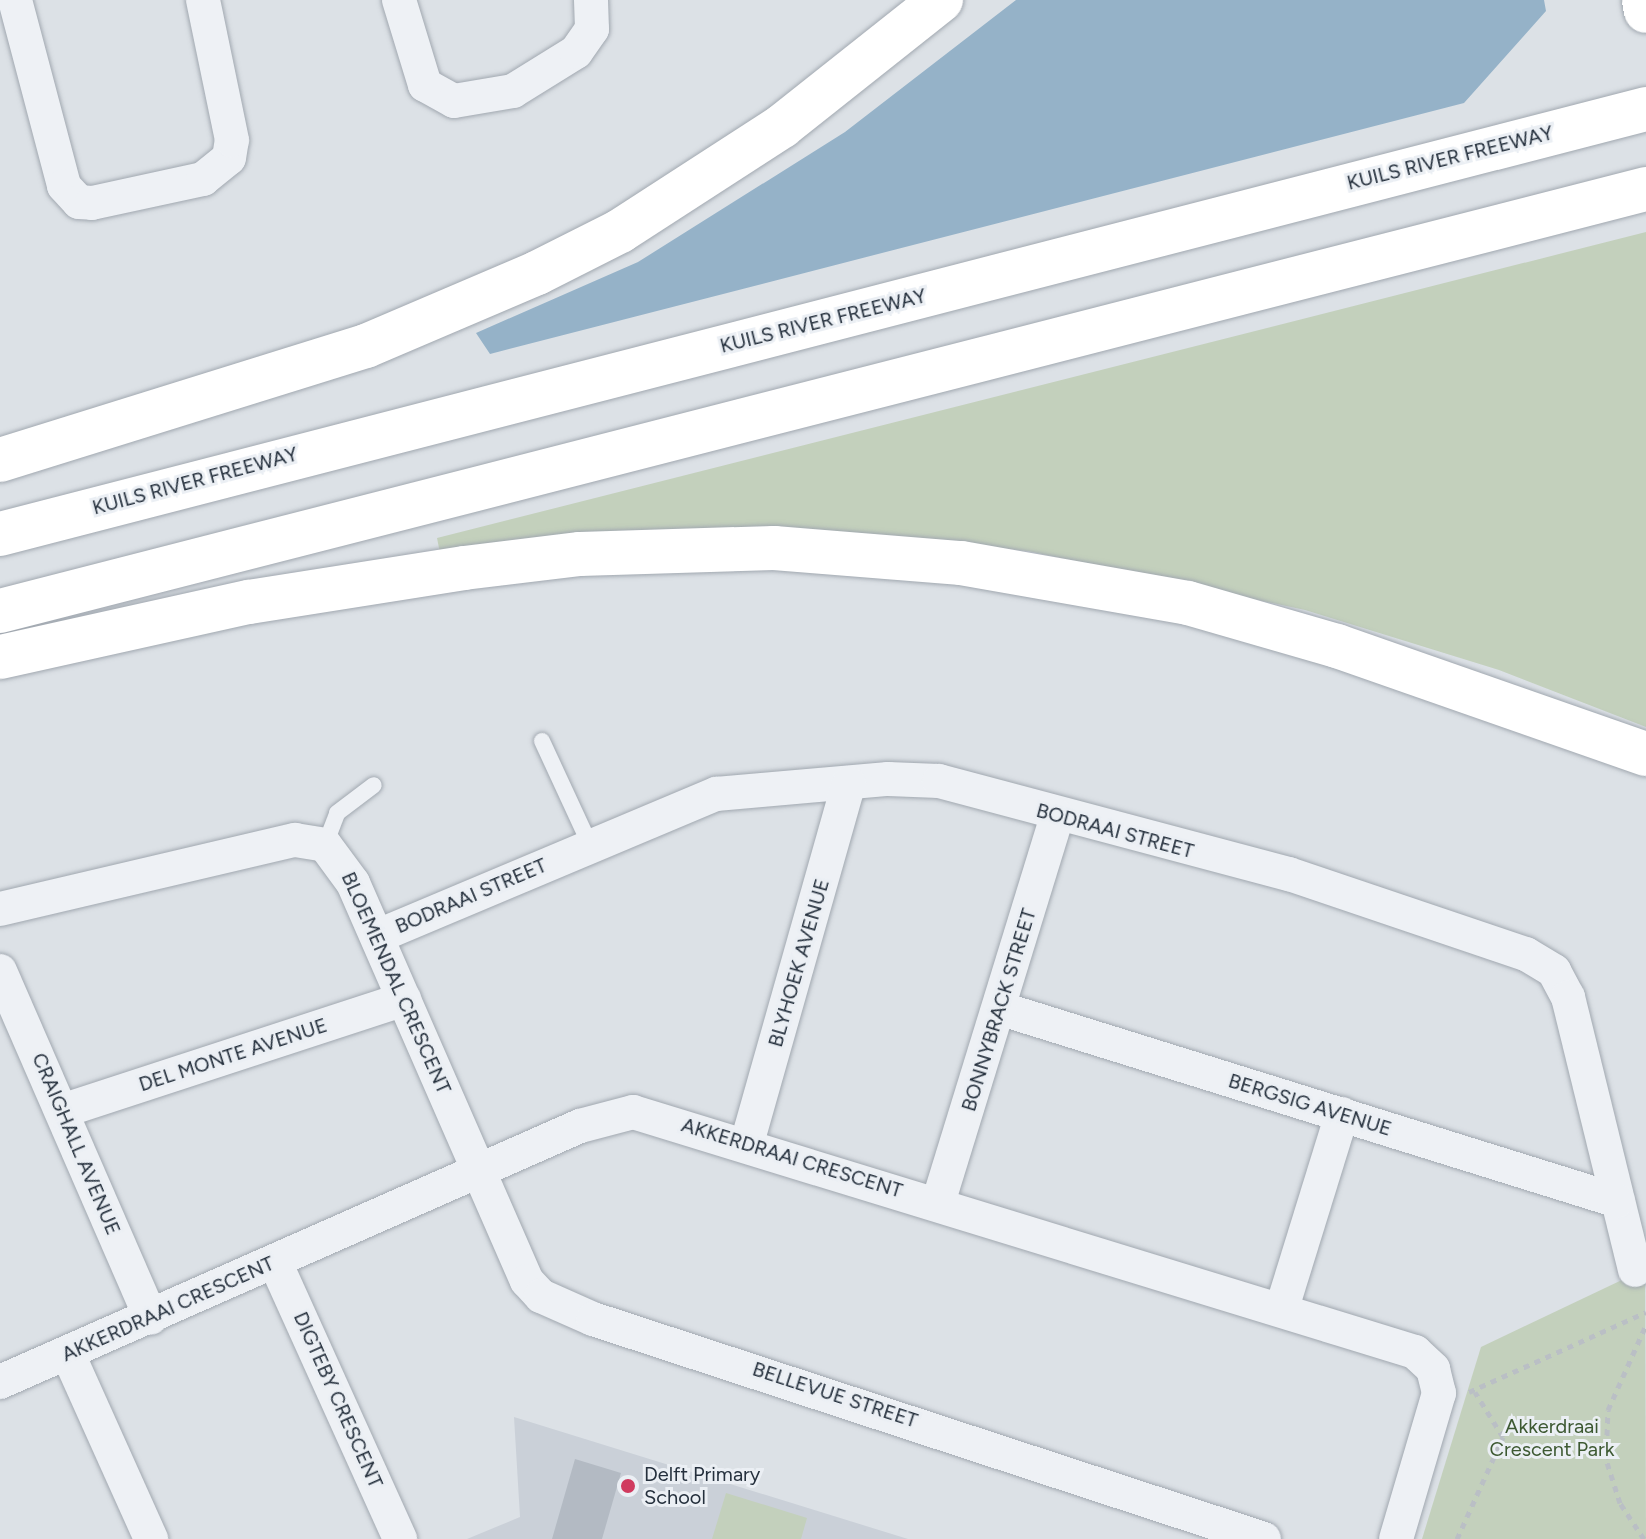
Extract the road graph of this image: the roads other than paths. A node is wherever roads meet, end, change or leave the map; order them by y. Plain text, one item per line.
1 (15, 0) edge
2 (203, 0) edge
3 (399, 0) edge
4 (591, 0) edge
5 (941, 0) edge
6 (1644, 0) edge
7 (1646, 11) edge
8 (1646, 109) edge
9 (1646, 189) edge
10 (0, 460) edge
11 (0, 534) edge
12 (0, 611) edge
13 (0, 657) edge
14 (542, 741) dead end
15 (1646, 754) edge
16 (849, 783) junction
17 (374, 785) dead end
18 (1057, 816) junction
19 (325, 845) junction
20 (590, 845) junction
21 (0, 909) edge
22 (378, 936) junction
23 (0, 971) edge
24 (404, 999) junction
25 (1002, 1009) junction
26 (62, 1111) junction
27 (1342, 1114) junction
28 (747, 1143) junction
29 (479, 1169) junction
30 (1618, 1201) junction
31 (938, 1203) junction
32 (275, 1262) junction
33 (1635, 1270) dead end
34 (1282, 1308) junction
35 (151, 1318) junction
36 (68, 1354) junction
37 (0, 1382) edge
38 (151, 1539) edge
39 (400, 1539) edge
40 (1264, 1539) edge
41 (1396, 1539) edge

1 - 2 street
3 - 4 street
5 - 10 main road
6 - 7 main road
8 - 11 main road, KUILS RIVER FREEWAY
9 - 12 main road
13 - 15 main road
14 - 20 lane
16 - 18 street, BODRAAI STREET
16 - 20 street, BODRAAI STREET
16 - 28 street, BLYHOEK AVENUE
17 - 19 lane
18 - 25 street, BONNYBRACK STREET
18 - 30 street, BODRAAI STREET
19 - 21 street
19 - 22 street, BLOEMENDAL CRESCENT
20 - 22 street, BODRAAI STREET
22 - 24 street, BLOEMENDAL CRESCENT
23 - 26 street, CRAIGHALL AVENUE
24 - 26 street, DEL MONTE AVENUE
24 - 29 street, BLOEMENDAL CRESCENT
25 - 27 street, BERGSIG AVENUE
25 - 31 street, BONNYBRACK STREET
26 - 35 street, CRAIGHALL AVENUE
27 - 30 street, BERGSIG AVENUE
27 - 34 street
28 - 29 street, AKKERDRAAI CRESCENT
28 - 31 street, AKKERDRAAI CRESCENT
29 - 32 street, AKKERDRAAI CRESCENT
29 - 40 street, BELLEVUE STREET
30 - 33 street, BODRAAI STREET
31 - 34 street, AKKERDRAAI CRESCENT
32 - 35 street, AKKERDRAAI CRESCENT
32 - 39 street, DIGTEBY CRESCENT
34 - 41 street, AKKERDRAAI CRESCENT
35 - 36 street, AKKERDRAAI CRESCENT
36 - 37 street, AKKERDRAAI CRESCENT
36 - 38 street

